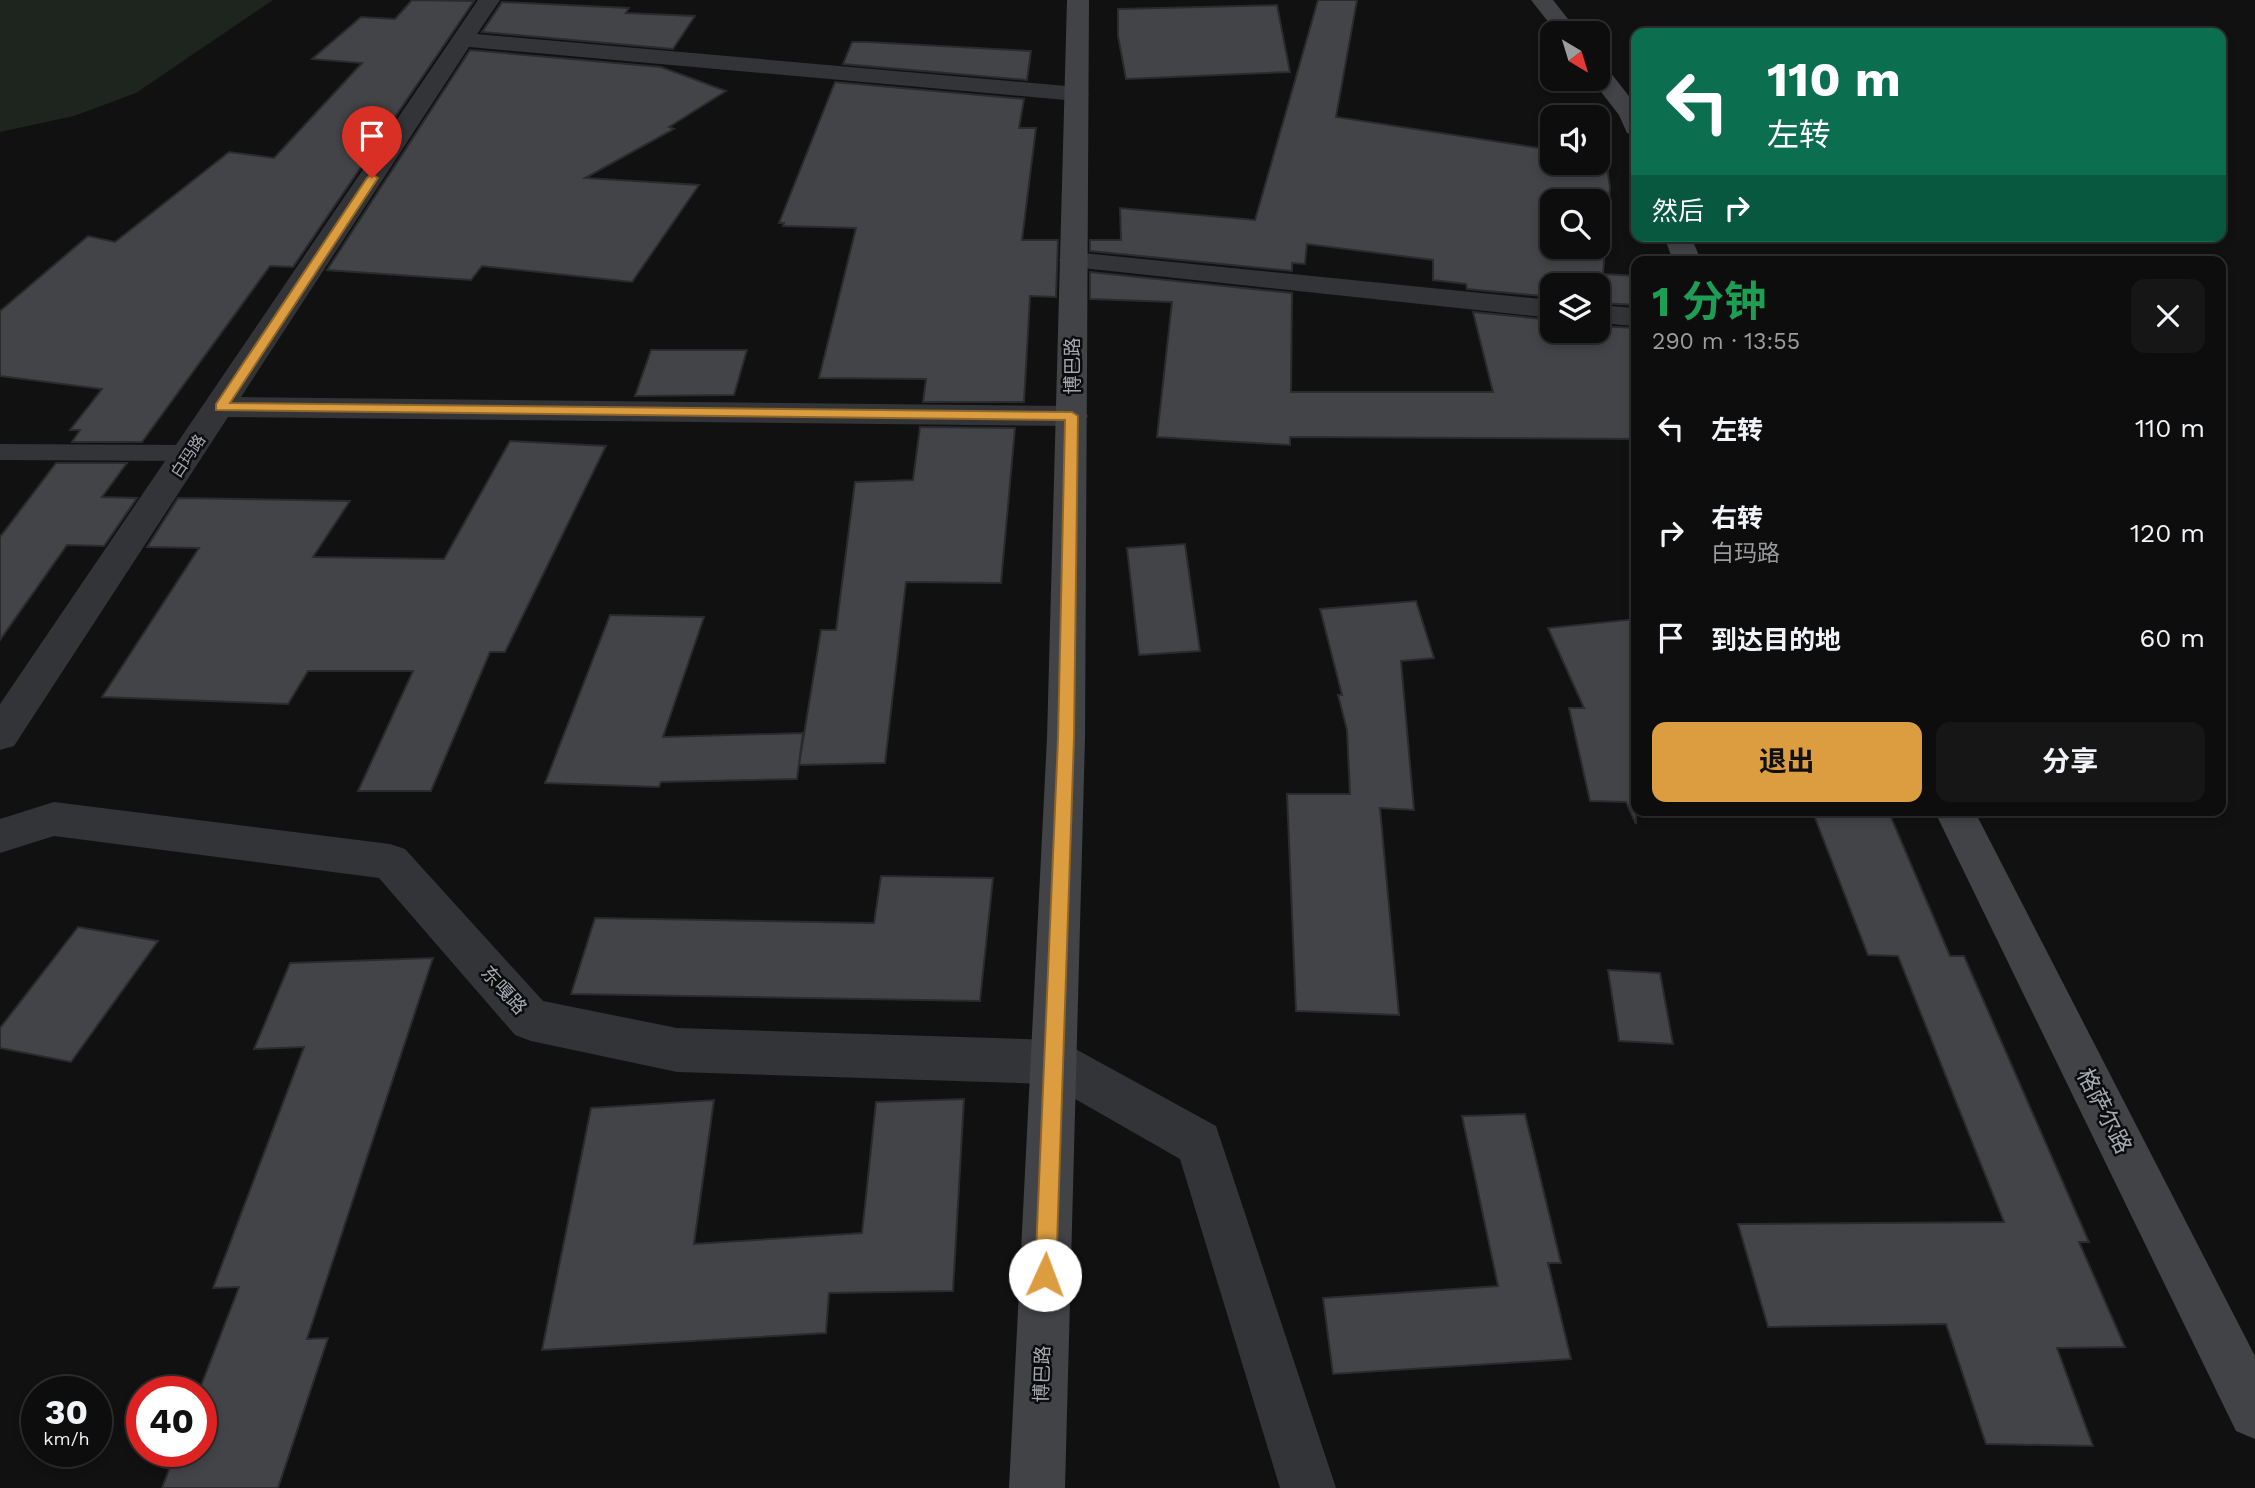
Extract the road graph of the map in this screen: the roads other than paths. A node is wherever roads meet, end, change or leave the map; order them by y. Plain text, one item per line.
1 (489, 0) edge
2 (1078, 0) edge
3 (1542, 0) edge
4 (1559, 21) edge
5 (463, 40) junction
6 (1610, 87) edge
7 (1077, 94) junction
8 (1631, 114) edge
9 (1073, 260) junction
10 (1540, 308) edge
11 (1610, 315) edge
12 (1631, 317) edge
13 (220, 407) junction
14 (1072, 416) junction
15 (0, 452) edge
16 (190, 453) junction
17 (0, 735) edge
18 (1957, 816) edge
19 (0, 836) edge
20 (1054, 1062) junction
21 (2255, 1412) edge
22 (1037, 1488) edge
23 (1308, 1488) edge

1 - 5 street, 白玛路
2 - 7 street, 博巴路
3 - 4 street
5 - 7 street
5 - 13 street, 白玛路
6 - 8 street
7 - 9 street, 博巴路
9 - 10 street
9 - 14 street, 博巴路
11 - 12 street
13 - 14 street
13 - 16 street, 白玛路
14 - 20 street, 博巴路
15 - 16 lane
16 - 17 street, 白玛路
18 - 21 street, 格萨尔路
19 - 20 street, 东嘎路
20 - 22 street, 博巴路
20 - 23 street

